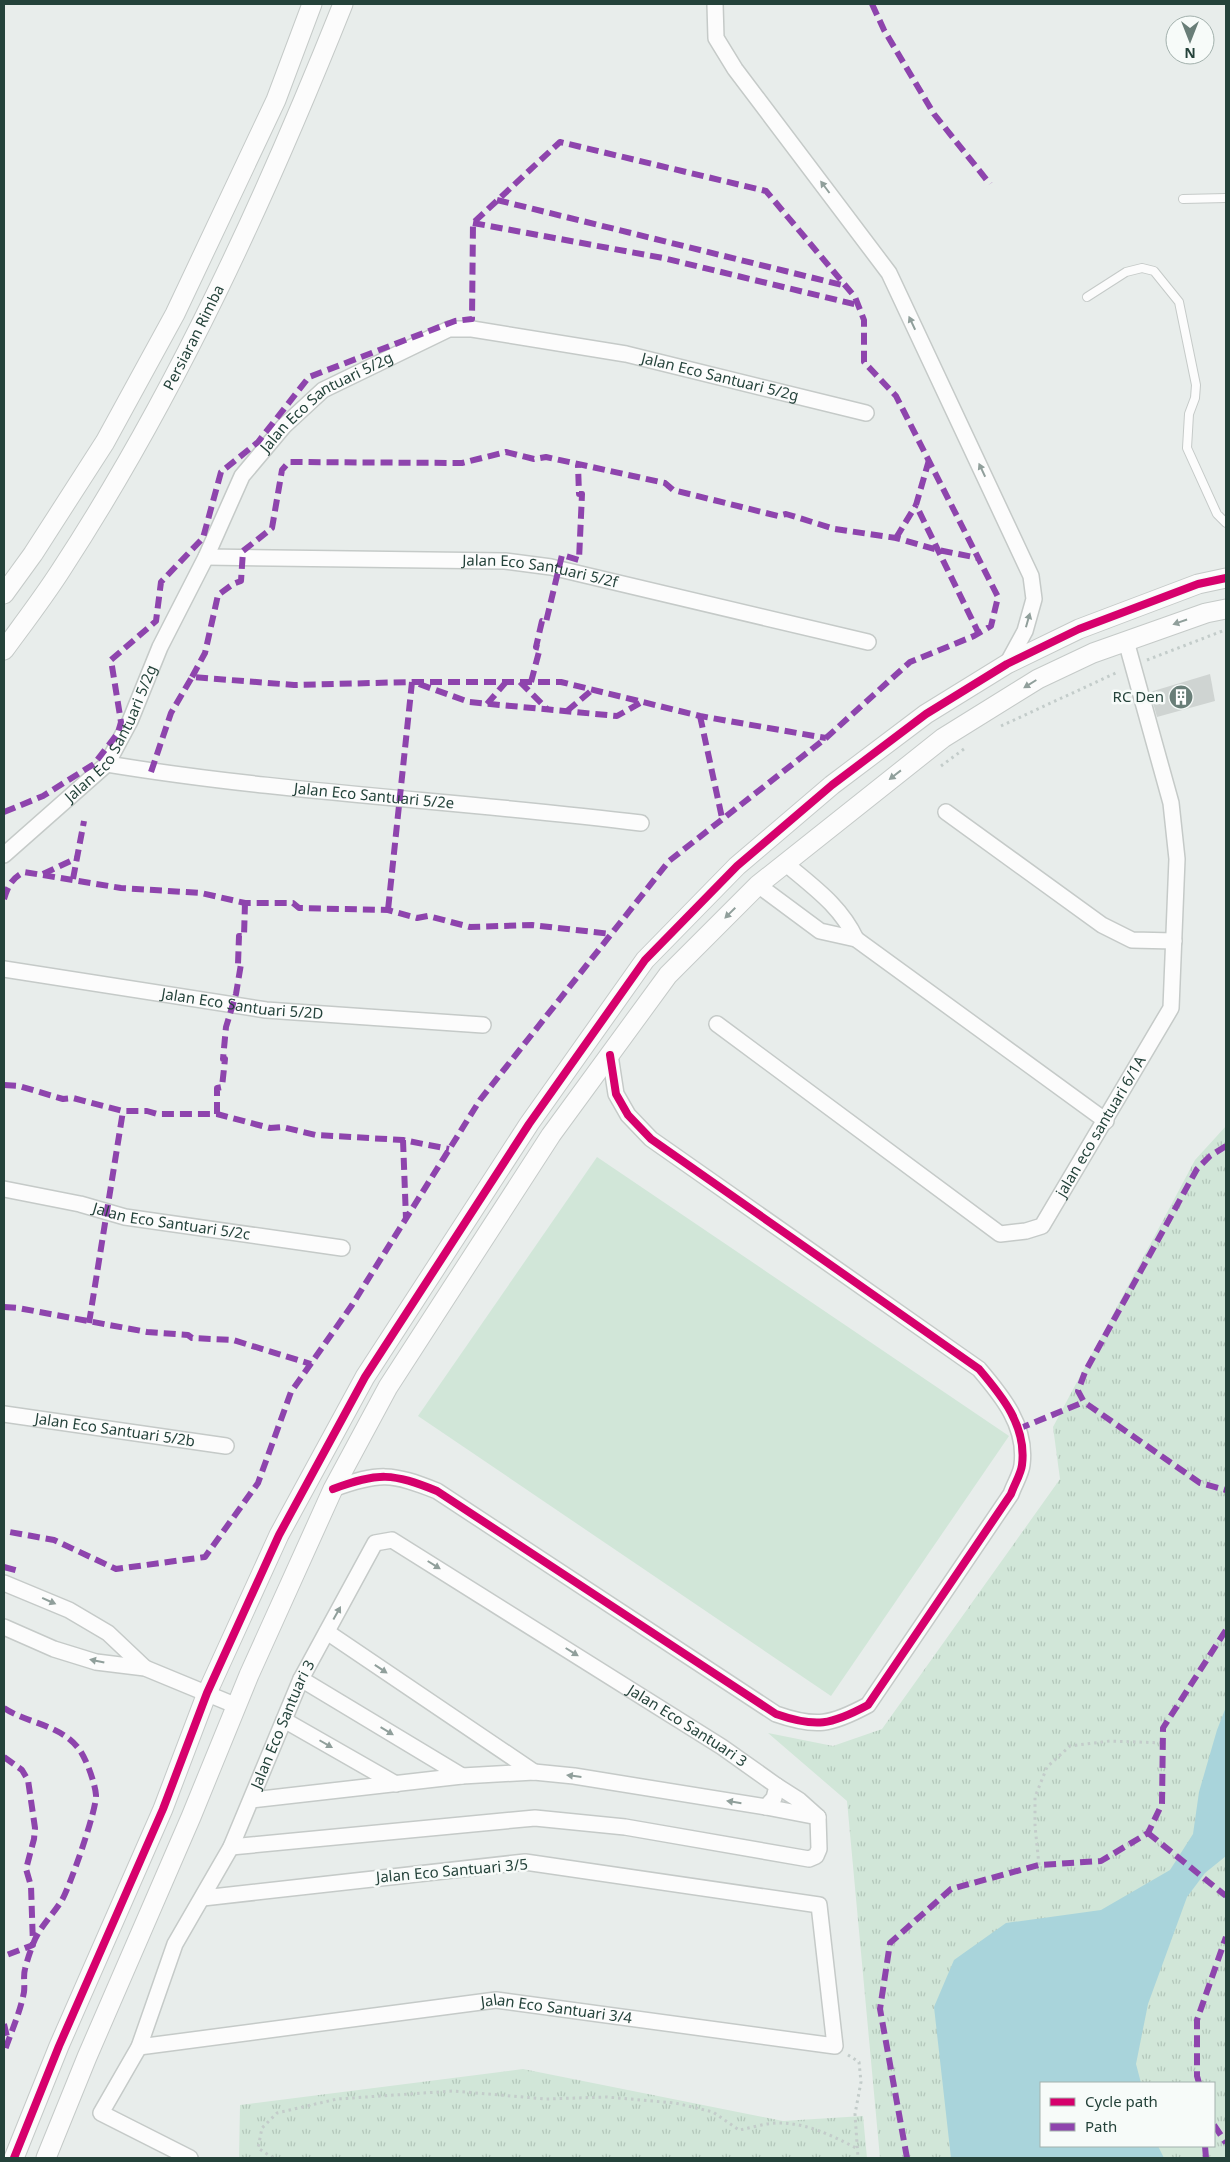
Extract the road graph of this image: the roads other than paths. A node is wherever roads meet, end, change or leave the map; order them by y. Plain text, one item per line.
1 (312, 4) edge
2 (343, 4) edge
3 (715, 4) edge
4 (1226, 198) edge
5 (1183, 199) dead end
6 (1087, 297) dead end
7 (866, 413) dead end
8 (1226, 523) edge
9 (206, 557) junction
10 (1226, 578) edge
11 (4, 594) edge
12 (1226, 609) edge
13 (1126, 641) junction
14 (868, 642) dead end
15 (4, 650) edge
16 (1007, 664) junction
17 (107, 764) junction
18 (946, 812) dead end
19 (641, 823) dead end
20 (4, 855) edge
21 (785, 862) junction
22 (758, 885) junction
23 (856, 939) junction
24 (1174, 940) junction
25 (4, 969) edge
26 (717, 1024) dead end
27 (483, 1025) dead end
28 (610, 1055) junction
29 (1106, 1121) junction
30 (4, 1189) edge
31 (342, 1248) dead end
32 (4, 1414) edge
33 (226, 1446) dead end
34 (333, 1490) junction
35 (4, 1583) edge
36 (4, 1627) edge
37 (326, 1632) junction
38 (146, 1668) junction
39 (301, 1678) junction
40 (207, 1693) junction
41 (237, 1706) junction
42 (284, 1720) junction
43 (534, 1772) junction
44 (462, 1776) junction
45 (396, 1784) junction
46 (777, 1786) junction
47 (252, 1800) junction
48 (766, 1807) junction
49 (818, 1817) junction
50 (231, 1847) junction
51 (203, 1898) junction
52 (835, 2046) joint
53 (139, 2047) junction
54 (14, 2158) edge
55 (46, 2158) edge
56 (190, 2158) edge

1 - 11 street, Persiaran Rimba
2 - 15 street, Persiaran Rimba
16 -> 3 street
4 - 5 lane
6 - 8 lane
7 - 9 street, Jalan Eco Santuari 5/2g
9 - 14 street, Jalan Eco Santuari 5/2f
9 - 17 street, Jalan Eco Santuari 5/2g
10 - 16 street
12 -> 13 street
13 -> 21 street
13 - 24 street, jalan eco santuari 6/1A
16 - 40 street
17 - 19 street, Jalan Eco Santuari 5/2e
17 - 20 street, Jalan Eco Santuari 5/2g
18 - 24 street
21 - 22 street
21 - 23 street
22 - 23 street
22 -> 28 street
23 - 29 street
24 - 29 street, jalan eco santuari 6/1A
25 - 27 street, Jalan Eco Santuari 5/2D
26 - 29 street, jalan eco santuari 6/1A
28 - 34 street
28 - 34 street
30 - 31 street, Jalan Eco Santuari 5/2c
32 - 33 street, Jalan Eco Santuari 5/2b
34 - 41 street
35 -> 38 street
38 -> 36 street
37 - 39 street, Jalan Eco Santuari 3
37 -> 43 street
37 -> 46 street, Jalan Eco Santuari 3
38 - 40 street
39 - 42 street, Jalan Eco Santuari 3
39 -> 44 street
40 - 41 street
40 - 54 street
41 - 55 street
42 -> 45 street
42 - 47 street, Jalan Eco Santuari 3
43 - 44 street, Jalan Eco Santuari 3
48 -> 43 street, Jalan Eco Santuari 3
44 - 45 street, Jalan Eco Santuari 3
45 - 47 street, Jalan Eco Santuari 3
46 - 48 street
46 - 49 street
47 - 50 street, Jalan Eco Santuari 3
48 - 49 street, Jalan Eco Santuari 3
49 - 50 street
50 - 51 street, Jalan Eco Santuari 3
51 - 52 street, Jalan Eco Santuari 3/5
51 - 53 street, Jalan Eco Santuari 3
52 - 53 street, Jalan Eco Santuari 3/4
53 - 56 street, Jalan Eco Santuari 3

